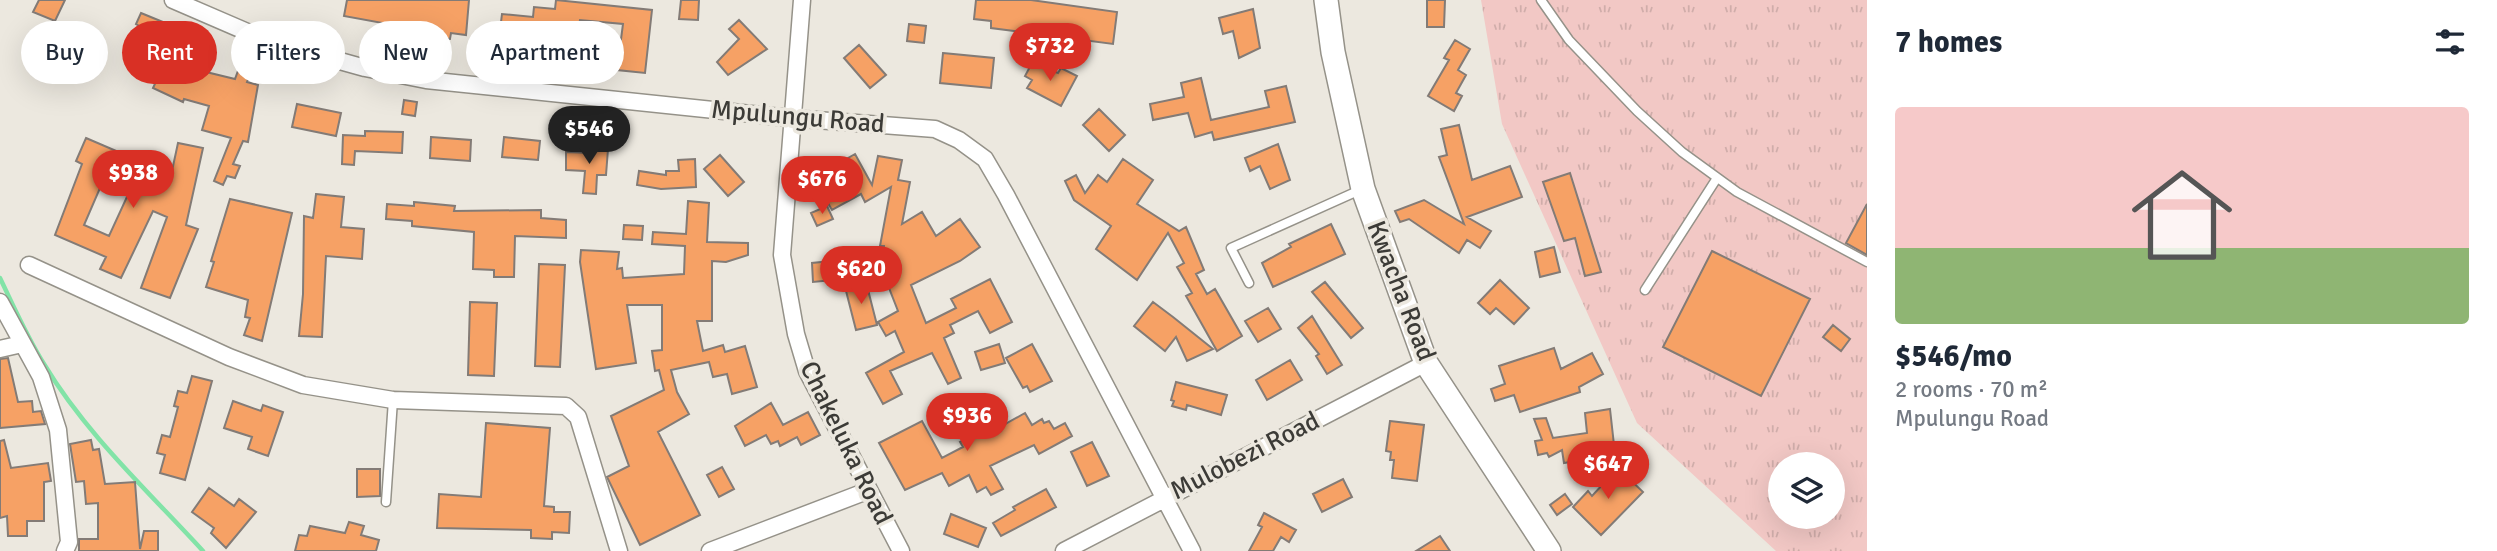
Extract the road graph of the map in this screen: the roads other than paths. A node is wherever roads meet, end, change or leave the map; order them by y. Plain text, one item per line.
1 (173, 0) edge
2 (802, 0) edge
3 (1326, 0) edge
4 (1541, 0) edge
5 (790, 118) junction
6 (1717, 178) junction
7 (1363, 189) junction
8 (1867, 262) edge
9 (29, 265) dead end
10 (1249, 283) dead end
11 (1645, 290) dead end
12 (0, 302) edge
13 (22, 344) junction
14 (0, 349) edge
15 (1426, 363) junction
16 (393, 400) junction
17 (867, 491) junction
18 (1164, 498) junction
19 (386, 502) dead end
20 (65, 551) edge
21 (619, 551) edge
22 (710, 551) edge
23 (901, 551) edge
24 (1064, 551) edge
25 (1192, 551) edge
26 (1549, 551) edge

1 - 5 street, Mpulungu Road
2 - 5 street, Chakeluka Road
3 - 7 main road, Kwacha Road
4 - 6 lane
5 - 17 street, Chakeluka Road
5 - 18 street, Mpulungu Road
6 - 8 lane
6 - 11 lane
7 - 10 lane
7 - 15 main road, Kwacha Road
9 - 16 street
12 - 13 street
13 - 14 street
13 - 20 street
15 - 18 street, Mulobezi Road
15 - 26 main road, Kwacha Road
16 - 19 lane
16 - 21 street
17 - 22 street
17 - 23 street, Chakeluka Road
18 - 24 street, Mulobezi Road
18 - 25 street, Mpulungu Road

